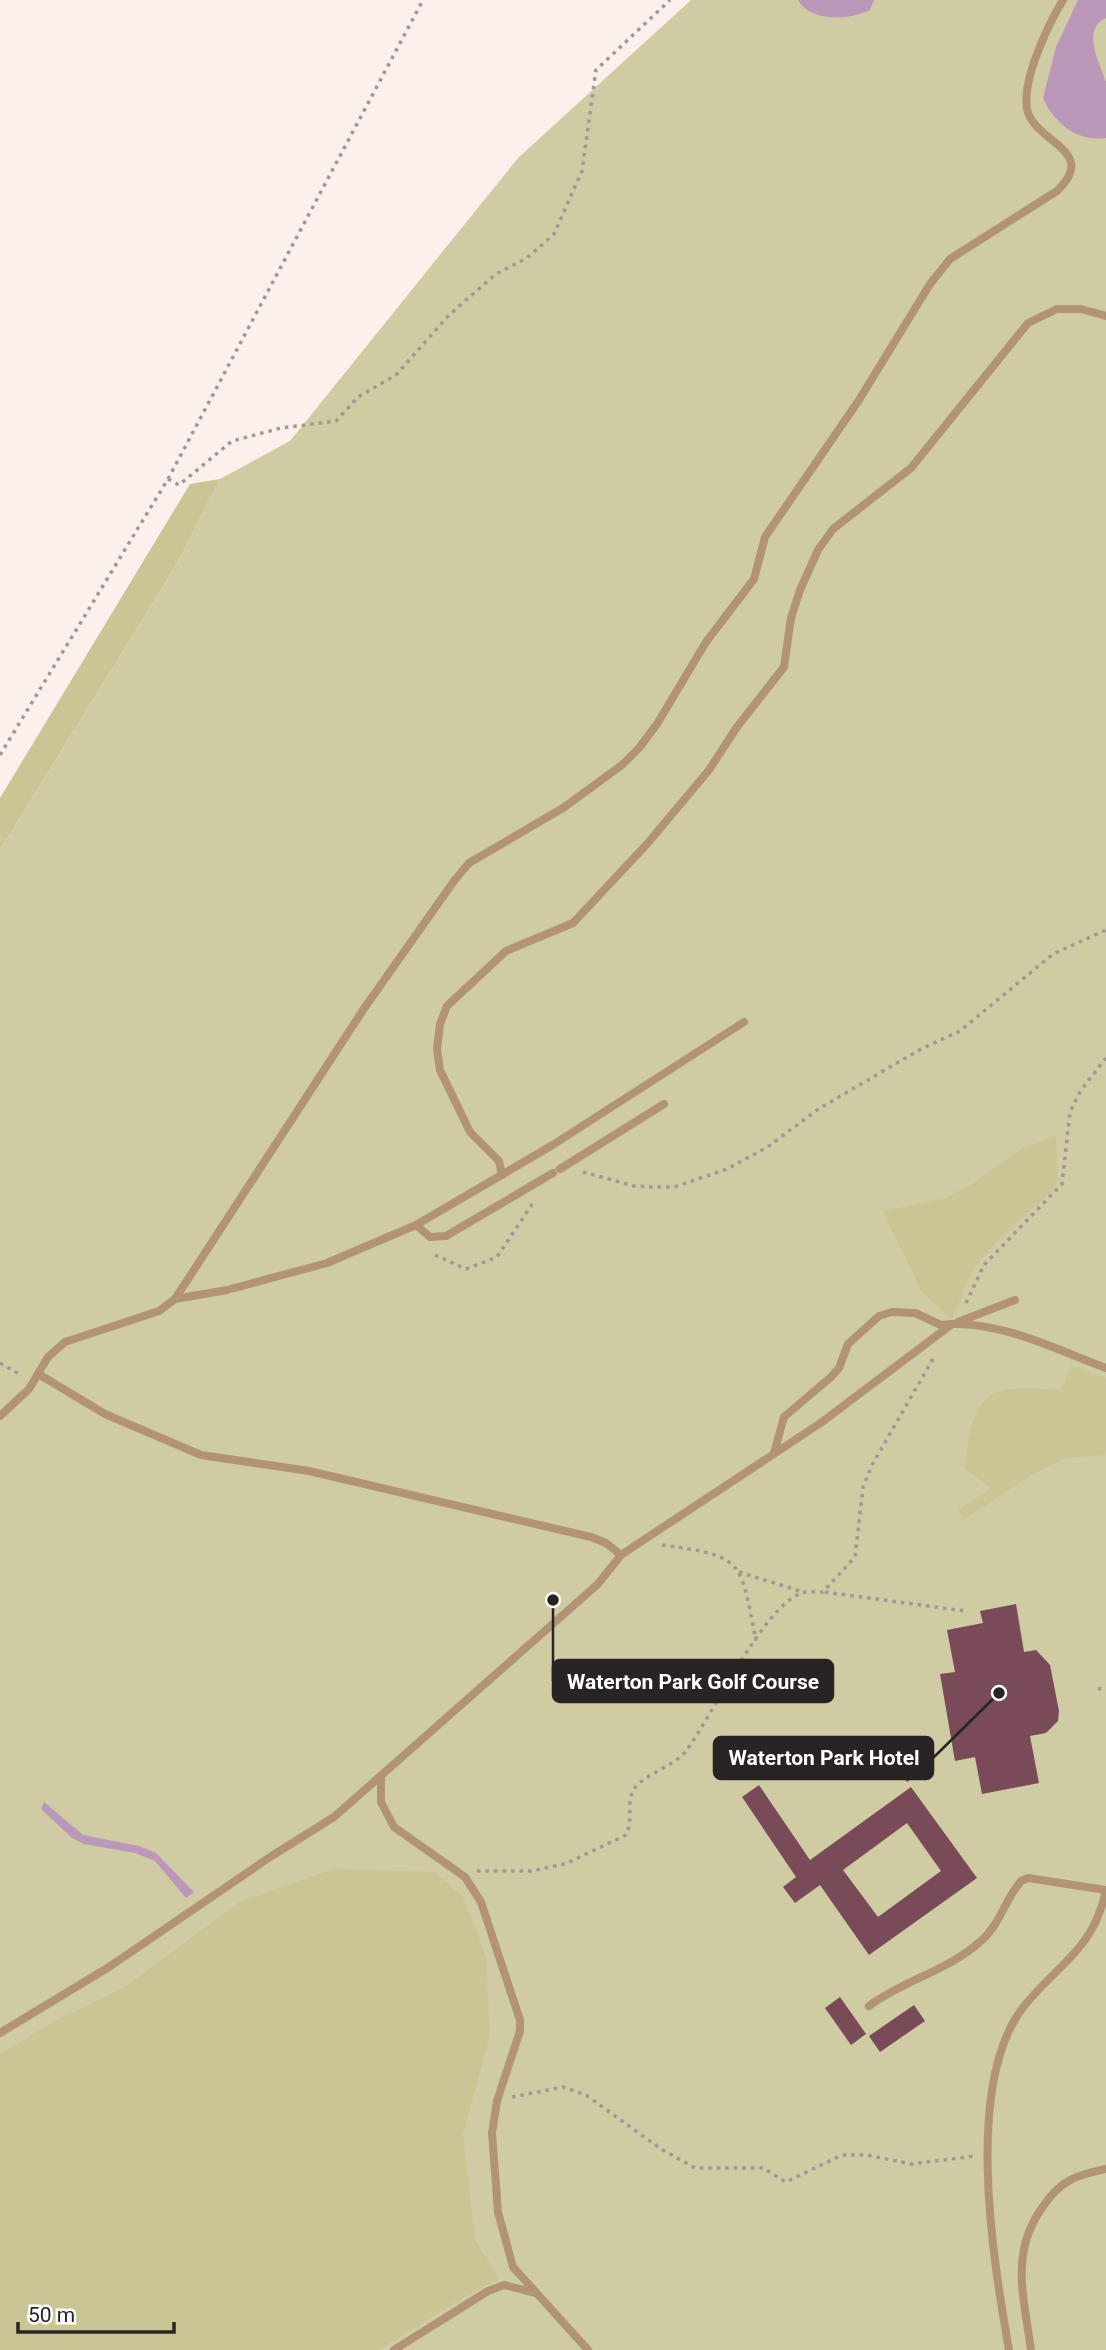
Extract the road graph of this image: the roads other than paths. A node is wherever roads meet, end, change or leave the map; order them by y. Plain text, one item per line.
1 (1063, 0) edge
2 (1106, 316) edge
3 (744, 1022) dead end
4 (664, 1104) dead end
5 (502, 1175) junction
6 (416, 1225) junction
7 (175, 1298) junction
8 (1015, 1300) dead end
9 (952, 1324) junction
10 (1106, 1368) edge
11 (38, 1377) junction
12 (0, 1416) edge
13 (774, 1453) junction
14 (621, 1555) junction
15 (381, 1777) junction
16 (1106, 1890) edge
17 (869, 2006) dead end
18 (0, 2033) edge
19 (1106, 2169) edge
20 (536, 2294) junction
21 (394, 2350) edge
22 (588, 2350) edge
23 (1009, 2350) edge
24 (1031, 2350) edge

1 - 7 lane
2 - 5 lane
3 - 5 lane
4 - 6 lane
5 - 6 lane
6 - 7 lane
7 - 11 lane
8 - 9 lane
9 - 10 lane
9 - 13 lane
9 - 13 lane
11 - 12 lane
11 - 14 lane
13 - 14 lane
14 - 15 lane
15 - 18 lane
15 - 20 lane
16 - 17 lane
16 - 23 lane
19 - 24 lane
20 - 21 lane
20 - 22 lane

